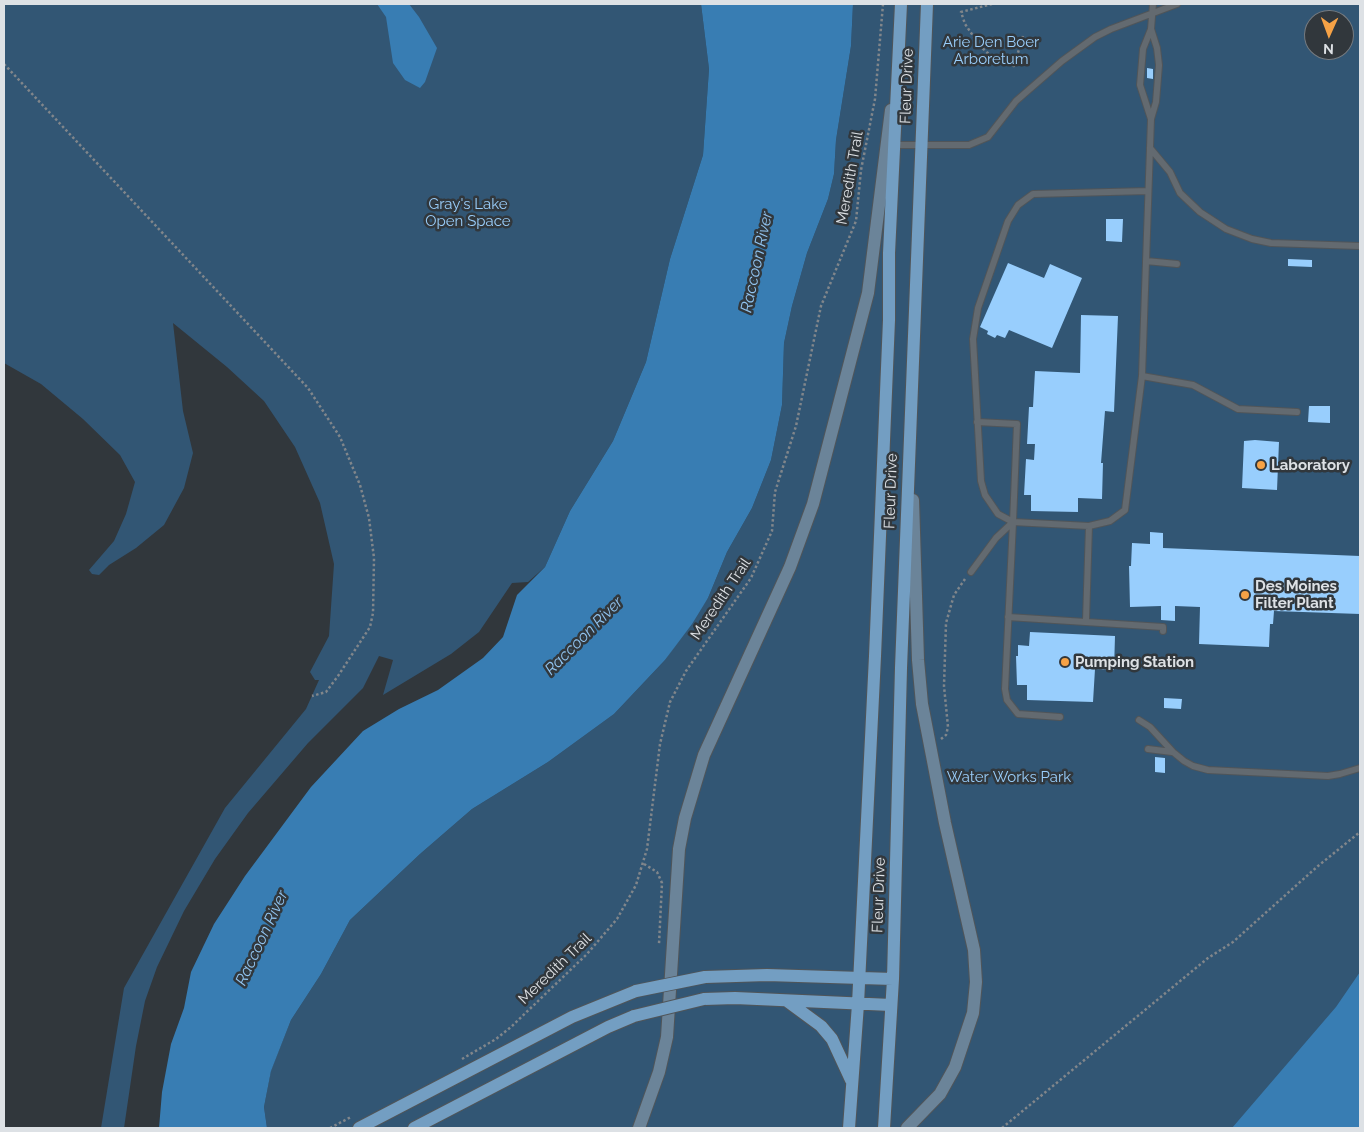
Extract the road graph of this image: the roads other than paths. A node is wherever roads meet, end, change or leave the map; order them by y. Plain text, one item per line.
1 (902, 4) edge
2 (927, 4) edge
3 (1153, 4) edge
4 (1177, 4) edge
5 (1152, 13) junction
6 (900, 28) junction
7 (1151, 29) junction
8 (1151, 119) junction
9 (894, 145) junction
10 (921, 146) junction
11 (1150, 148) junction
12 (1148, 191) junction
13 (1360, 246) edge
14 (1146, 261) junction
15 (1177, 264) dead end
16 (1182, 375) dead end
17 (1142, 376) junction
18 (1182, 383) junction
19 (1297, 412) dead end
20 (910, 422) junction
21 (977, 422) junction
22 (1013, 522) junction
23 (1089, 526) junction
24 (971, 572) road end
25 (1008, 616) junction
26 (1086, 620) junction
27 (1163, 631) dead end
28 (1060, 718) dead end
29 (1139, 720) dead end
30 (1148, 749) dead end
31 (1173, 752) junction
32 (1360, 768) edge
33 (859, 977) junction
34 (893, 979) junction
35 (787, 1001) junction
36 (858, 1004) junction
37 (891, 1005) junction
38 (852, 1082) junction
39 (884, 1124) edge
40 (359, 1128) edge
41 (414, 1128) edge
42 (639, 1128) edge
43 (849, 1128) edge
44 (907, 1128) edge

1 - 6 main road, Fleur Drive
2 - 10 main road, Fleur Drive
3 - 5 lane
4 - 5 lane
5 - 7 lane
5 - 10 lane
6 - 9 main road, Fleur Drive
6 - 42 main road
7 - 8 lane
7 - 8 lane
8 - 11 lane
9 - 10 lane
9 - 33 main road, Fleur Drive
10 - 20 main road, Fleur Drive
11 - 12 lane
11 - 13 lane
12 - 14 lane
12 - 21 lane
14 - 15 lane
14 - 17 lane
16 - 18 lane
17 - 18 lane
17 - 23 lane
18 - 19 lane
20 - 34 main road, Fleur Drive
20 - 44 main road
21 - 22 lane
21 - 22 lane
22 - 23 lane
22 - 24 lane
22 - 25 lane
23 - 26 lane
25 - 26 lane
25 - 28 lane
26 - 27 lane
29 - 31 lane
30 - 31 lane
31 - 32 lane
33 - 34 main road
33 - 36 main road, Fleur Drive
33 - 40 main road, bridge
34 - 37 main road, Fleur Drive
35 - 36 main road
35 - 38 main road
35 - 41 main road, bridge
36 - 37 main road
36 - 38 main road, Fleur Drive
37 - 39 main road, Fleur Drive
38 - 43 main road, Fleur Drive

